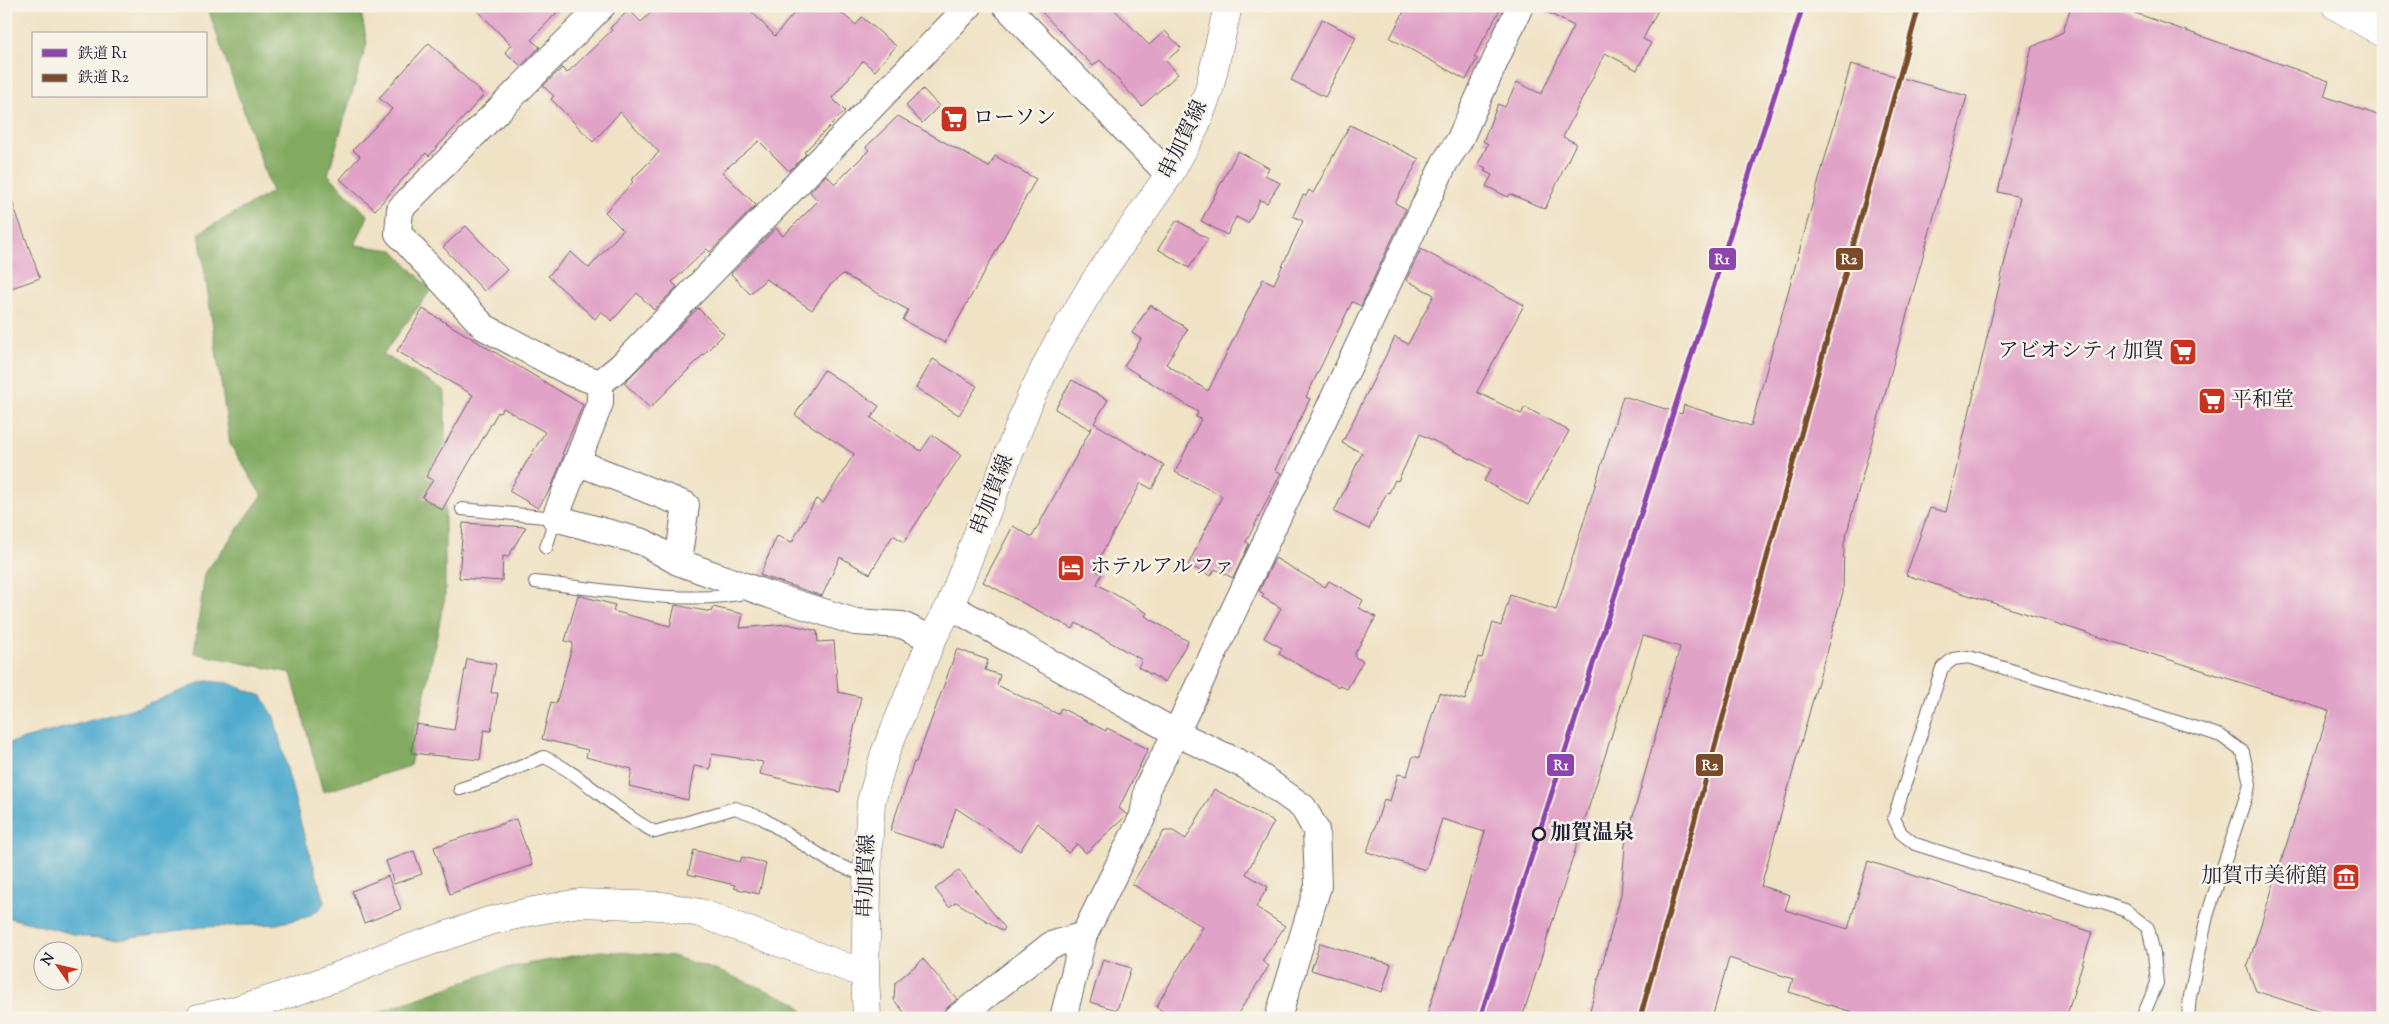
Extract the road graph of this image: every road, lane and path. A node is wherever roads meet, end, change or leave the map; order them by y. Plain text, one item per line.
1 (602, 6) edge
2 (969, 6) edge
3 (1006, 6) edge
4 (1228, 6) edge
5 (1520, 6) edge
6 (2336, 6) edge
7 (2383, 33) edge
8 (1169, 175) junction
9 (600, 383) junction
10 (577, 462) junction
11 (462, 509) dead end
12 (555, 518) junction
13 (546, 548) dead end
14 (678, 562) junction
15 (535, 582) dead end
16 (757, 590) junction
17 (950, 606) junction
18 (932, 639) junction
19 (1176, 733) junction
20 (460, 789) dead end
21 (866, 876) junction
22 (1084, 935) junction
23 (865, 974) junction
24 (199, 1018) edge
25 (867, 1018) edge
26 (957, 1018) edge
27 (1064, 1018) edge
28 (1278, 1018) edge
29 (2142, 1018) edge
30 (2188, 1018) edge

1 - 9 street
2 - 9 street
3 - 8 street
4 - 8 main road, 串加賀線
5 - 19 street
6 - 7 main road
8 - 17 main road, 串加賀線
9 - 10 street
10 - 12 street
10 - 14 street
11 - 12 lane
12 - 13 lane
12 - 14 street
14 - 16 street
15 - 16 lane
16 - 18 street
17 - 18 main road, 串加賀線
17 - 19 street
18 - 21 main road, 串加賀線
19 - 22 street
19 - 28 street
20 - 21 lane
21 - 23 main road, 串加賀線
22 - 26 street
22 - 27 street
23 - 24 main road
23 - 25 main road, 串加賀線
29 - 30 lane

